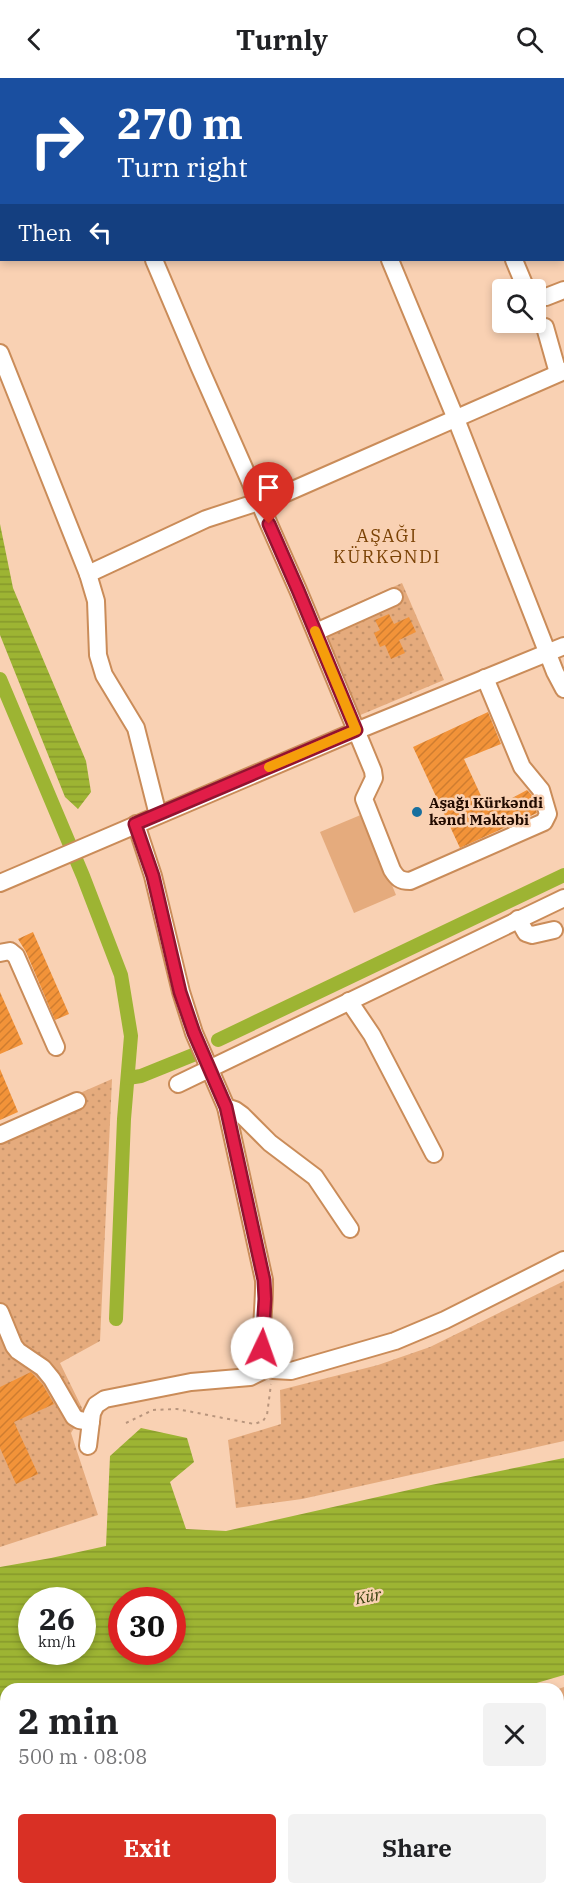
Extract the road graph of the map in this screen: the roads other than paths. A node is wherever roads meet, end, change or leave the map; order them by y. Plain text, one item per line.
1 (154, 261) edge
2 (390, 261) edge
3 (514, 261) edge
4 (522, 279) edge
5 (564, 290) edge
6 (546, 297) edge
7 (546, 330) edge
8 (0, 353) edge
9 (561, 372) edge
10 (456, 419) junction
11 (260, 502) junction
12 (88, 574) junction
13 (394, 597) dead end
14 (315, 632) junction
15 (564, 646) edge
16 (548, 652) junction
17 (485, 678) junction
18 (564, 689) edge
19 (356, 730) junction
20 (158, 814) junction
21 (135, 824) junction
22 (0, 883) edge
23 (564, 898) edge
24 (518, 920) junction
25 (554, 930) dead end
26 (0, 953) edge
27 (349, 1001) junction
28 (56, 1047) dead end
29 (210, 1069) junction
30 (178, 1084) dead end
31 (77, 1101) dead end
32 (226, 1107) junction
33 (0, 1135) edge
34 (434, 1154) dead end
35 (350, 1229) dead end
36 (564, 1260) edge
37 (0, 1312) edge
38 (270, 1369) junction
39 (91, 1422) junction
40 (88, 1446) dead end

1 - 11 street
2 - 10 street
3 - 4 street
5 - 6 street
7 - 9 street
8 - 12 street
9 - 10 street
10 - 11 street
10 - 16 street
11 - 12 street
11 - 14 street
12 - 20 street
13 - 14 street
14 - 19 street
15 - 16 street
16 - 17 street
16 - 18 street
17 - 19 street
17 - 19 street
19 - 20 street
20 - 21 street
21 - 22 street
21 - 29 street
23 - 24 street
24 - 25 street
24 - 27 street
26 - 28 street
27 - 29 street
27 - 34 street
29 - 30 street
29 - 32 street
31 - 33 street
32 - 35 street
32 - 38 street
36 - 38 street
37 - 39 street
38 - 39 street
39 - 40 street

